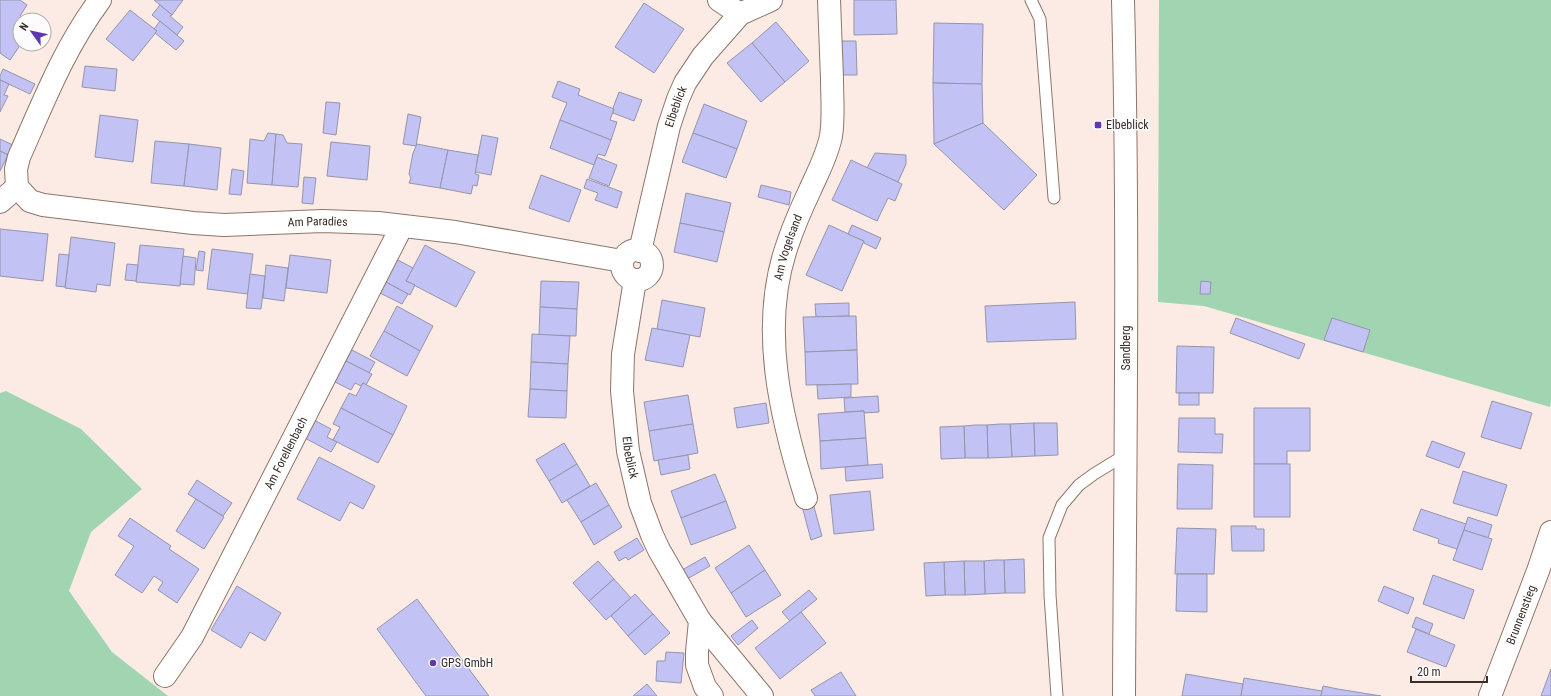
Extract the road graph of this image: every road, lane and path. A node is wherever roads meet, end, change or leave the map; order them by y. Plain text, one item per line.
1 (100, 0) edge
2 (719, 0) edge
3 (771, 0) edge
4 (829, 0) edge
5 (1031, 0) edge
6 (1123, 0) edge
7 (740, 14) junction
8 (17, 187) junction
9 (1054, 198) dead end
10 (0, 202) edge
11 (402, 226) junction
12 (631, 256) junction
13 (1125, 455) junction
14 (806, 498) dead end
15 (1551, 532) edge
16 (700, 621) junction
17 (165, 676) dead end
18 (712, 696) edge
19 (762, 696) edge
20 (1057, 696) edge
21 (1124, 696) edge
22 (1490, 696) edge

1 - 8 street
2 - 7 street
3 - 7 street, Elbeblick
4 - 14 street, Am Vogelsand
5 - 9 lane
6 - 13 street, Sandberg
7 - 12 street, Elbeblick
8 - 10 street
8 - 11 street, Am Paradies
11 - 12 street, Am Paradies
11 - 17 street, Am Forellenbach
12 - 16 street, Elbeblick
13 - 20 lane
13 - 21 street, Sandberg
15 - 22 street, Brunnenstieg
16 - 18 street
16 - 19 street, Elbeblick

